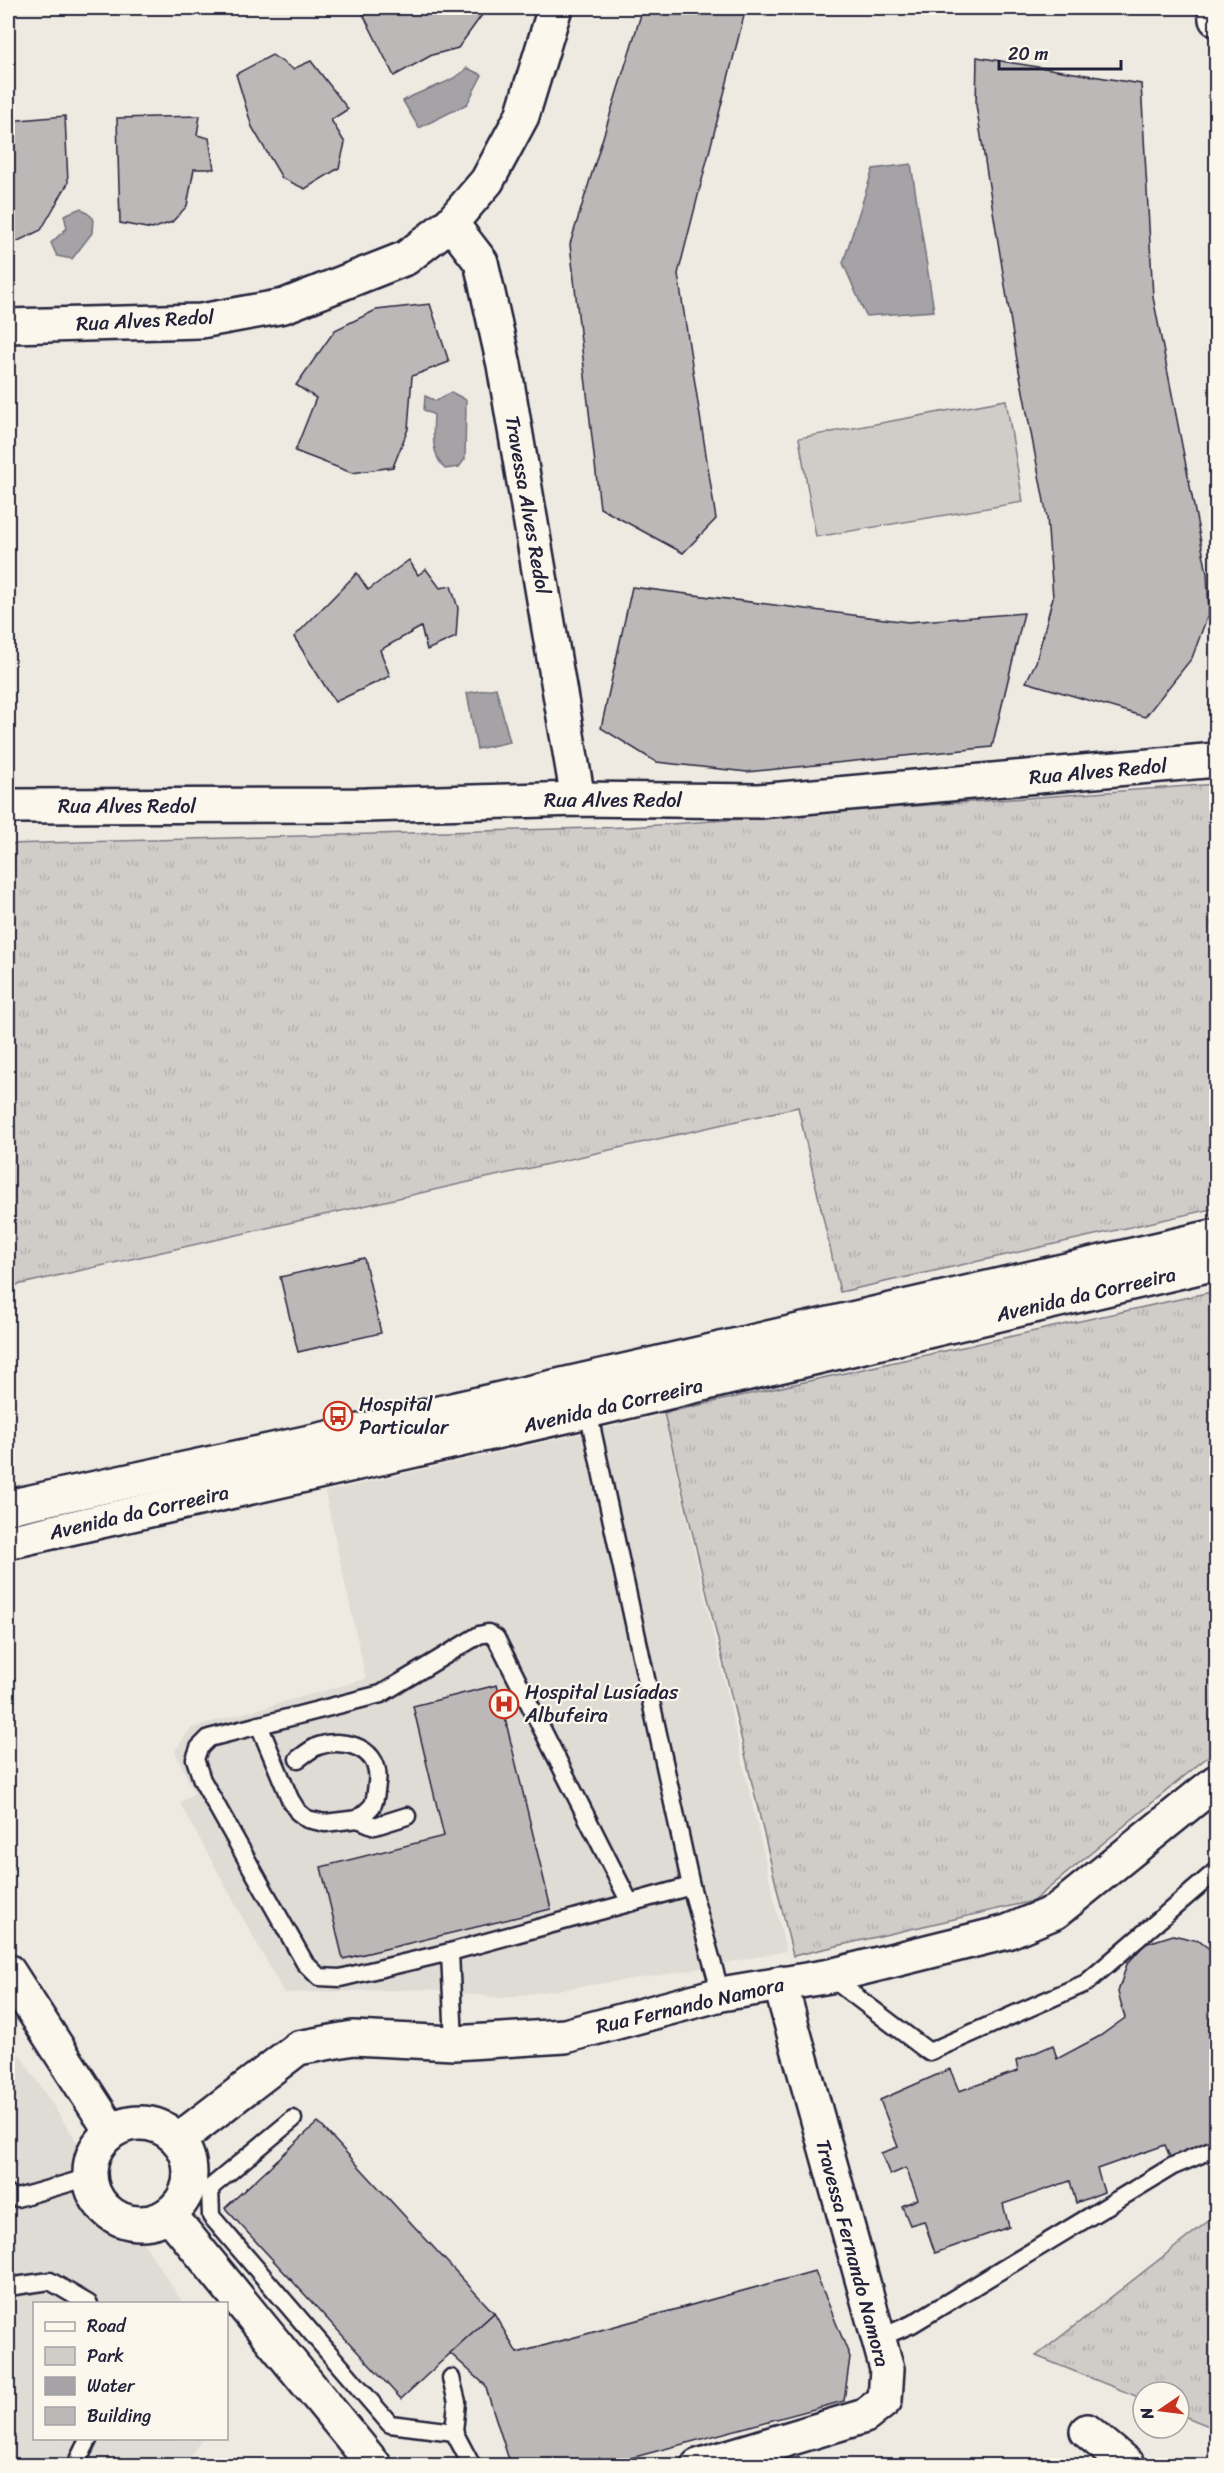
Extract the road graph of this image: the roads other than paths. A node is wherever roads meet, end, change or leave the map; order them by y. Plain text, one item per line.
1 (555, 8) edge
2 (1215, 8) edge
3 (1216, 19) edge
4 (451, 223) junction
5 (8, 326) edge
6 (1216, 760) edge
7 (578, 799) junction
8 (8, 806) edge
9 (1216, 1236) edge
10 (1216, 1263) edge
11 (588, 1411) junction
12 (8, 1507) edge
13 (8, 1542) edge
14 (259, 1725) junction
15 (298, 1759) dead end
16 (1216, 1782) edge
17 (408, 1816) dead end
18 (358, 1819) junction
19 (1216, 1871) edge
20 (691, 1886) junction
21 (630, 1903) junction
22 (450, 1952) junction
23 (8, 1971) edge
24 (830, 1976) junction
25 (780, 1983) junction
26 (721, 1994) junction
27 (454, 2043) junction
28 (293, 2119) dead end
29 (111, 2132) junction
30 (178, 2140) junction
31 (1216, 2148) edge
32 (90, 2177) junction
33 (8, 2195) edge
34 (169, 2214) junction
35 (8, 2287) edge
36 (85, 2302) edge
37 (877, 2339) junction
38 (451, 2378) dead end
39 (1087, 2431) dead end
40 (454, 2432) junction
41 (89, 2440) edge
42 (75, 2466) edge
43 (375, 2466) edge
44 (472, 2466) edge
45 (698, 2466) edge
46 (1129, 2466) edge

1 - 4 street, Rua Alves Redol
2 - 3 street
4 - 5 street, Rua Alves Redol
4 - 7 street, Travessa Alves Redol
6 - 7 street, Rua Alves Redol
7 - 8 street, Rua Alves Redol
9 - 12 street, Avenida da Correeira
10 - 11 street, Avenida da Correeira
11 - 13 street, Avenida da Correeira
11 - 20 lane
14 - 18 lane
14 - 21 lane
14 - 22 lane
15 - 18 lane
16 - 24 street, Rua Fernando Namora
17 - 18 lane
19 - 24 lane
20 - 21 lane
20 - 26 lane
21 - 22 lane
22 - 27 lane
23 - 29 street
24 - 25 street, Rua Fernando Namora
25 - 26 street, Rua Fernando Namora
25 - 37 street, Travessa Fernando Namora
26 - 27 street, Rua Fernando Namora
27 - 30 street, Rua Fernando Namora
28 - 40 lane
29 - 30 street
29 - 32 street
30 - 34 street
31 - 37 lane
32 - 33 lane
32 - 34 street
34 - 43 street
35 - 36 lane
37 - 45 street, Travessa Fernando Namora
38 - 40 lane
39 - 46 street
40 - 44 lane
41 - 42 lane

